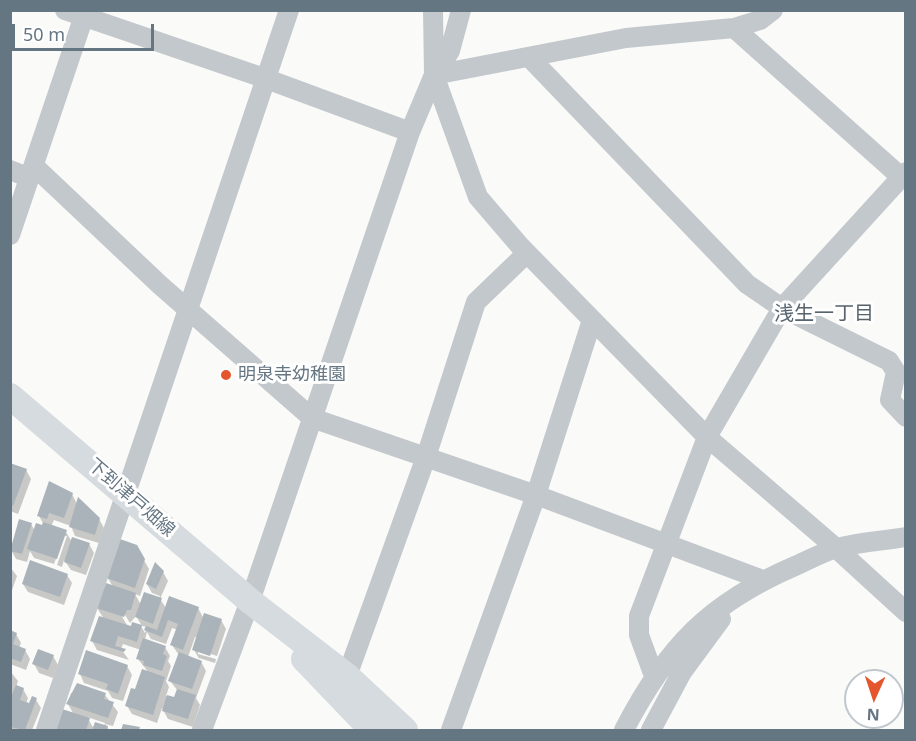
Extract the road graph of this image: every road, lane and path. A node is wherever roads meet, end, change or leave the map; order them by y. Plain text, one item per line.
1 (64, 10) edge
2 (289, 10) edge
3 (433, 10) edge
4 (461, 10) edge
5 (773, 10) edge
6 (85, 14) edge
7 (734, 28) junction
8 (530, 58) junction
9 (434, 75) junction
10 (264, 78) junction
11 (410, 132) junction
12 (10, 170) edge
13 (32, 172) junction
14 (903, 175) edge
15 (10, 235) edge
16 (527, 253) junction
17 (188, 308) junction
18 (782, 308) junction
19 (592, 320) junction
20 (10, 396) edge
21 (906, 417) edge
22 (312, 418) junction
23 (707, 437) junction
24 (426, 457) junction
25 (126, 493) junction
26 (536, 495) junction
27 (906, 537) edge
28 (668, 543) junction
29 (836, 548) junction
30 (763, 580) junction
31 (250, 601) junction
32 (906, 612) edge
33 (346, 676) junction
34 (654, 676) junction
35 (46, 730) edge
36 (202, 730) edge
37 (372, 730) edge
38 (405, 730) edge
39 (451, 730) edge
40 (624, 730) edge
41 (651, 730) edge

1 - 6 street
2 - 10 street
3 - 9 street
4 - 9 street
5 - 7 street
6 - 10 street
6 - 13 street
7 - 8 street
7 - 14 street
8 - 9 street
8 - 18 street
9 - 11 street
9 - 16 street
10 - 11 street
10 - 17 street
11 - 22 street
12 - 13 street
13 - 15 street
13 - 17 street
14 - 18 street
16 - 19 street
16 - 24 street
17 - 22 street
17 - 25 street
18 - 21 street
18 - 23 street
19 - 23 street
19 - 26 street
20 - 25 main road, 下到津戸畑線
22 - 24 street
22 - 31 street
23 - 28 street
23 - 29 street
24 - 26 street
24 - 33 street
25 - 31 main road, 下到津戸畑線
25 - 35 street
26 - 28 street
26 - 39 street
27 - 29 street
28 - 30 street
28 - 34 street
29 - 30 street
29 - 32 street
30 - 34 street
30 - 41 street
31 - 33 main road, 下到津戸畑線
31 - 36 street
31 - 37 main road, 下到津戸畑線
33 - 38 main road, 下到津戸畑線
34 - 40 street

